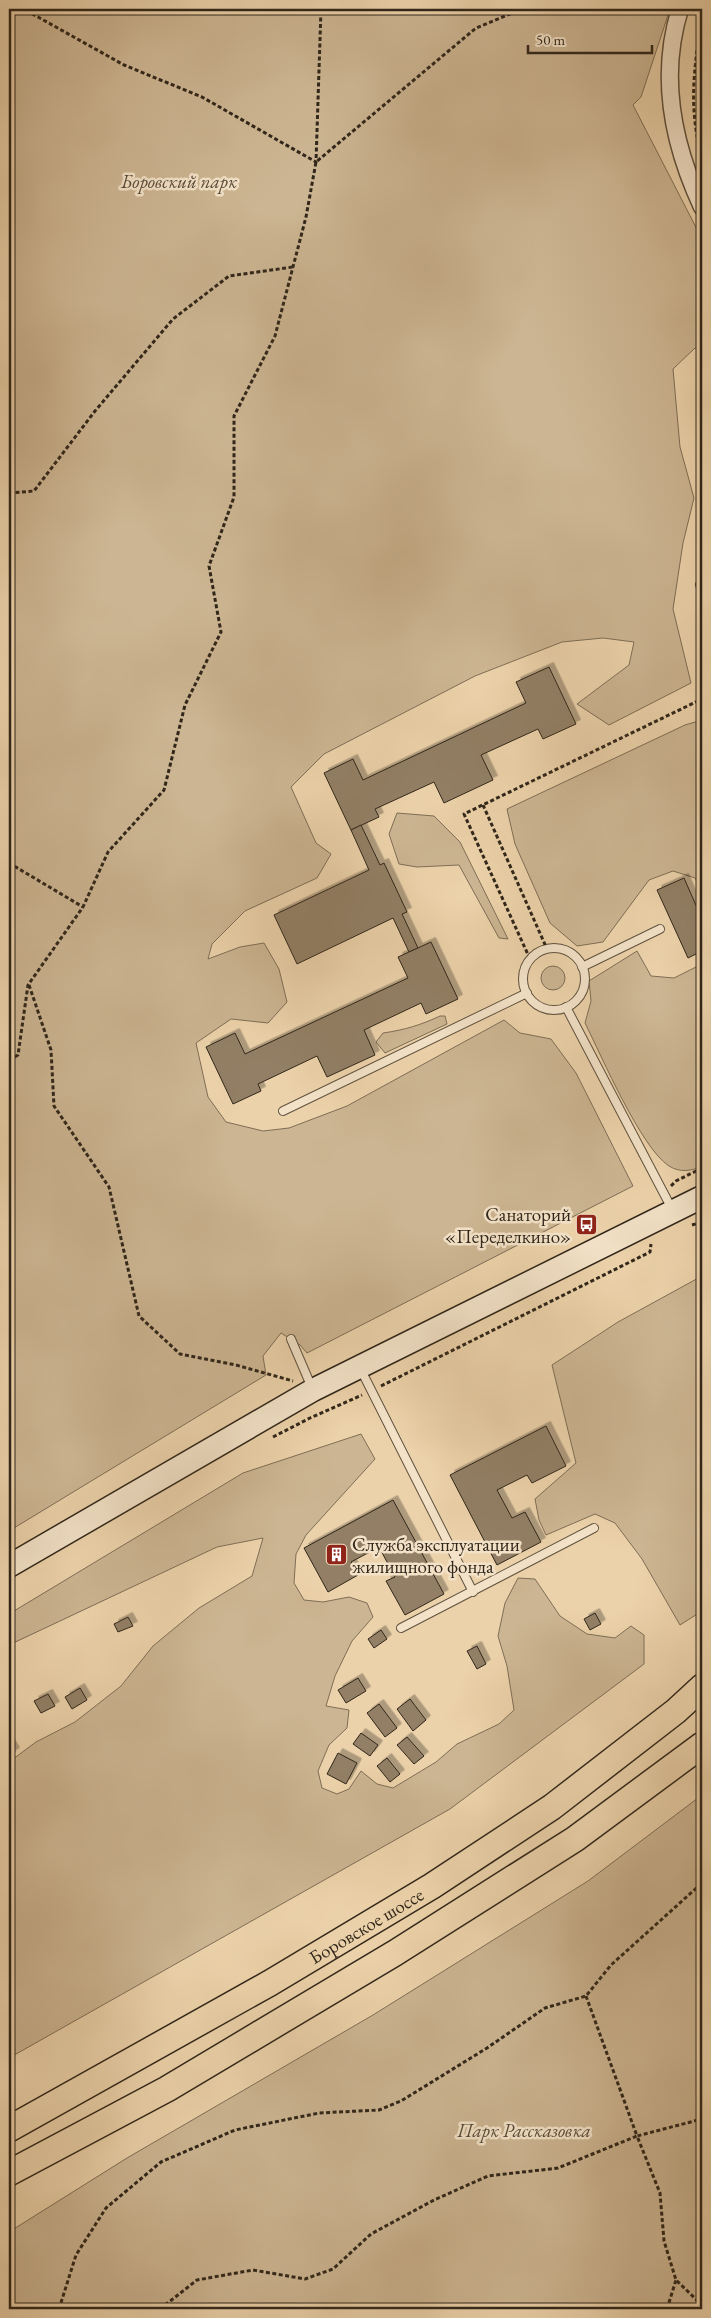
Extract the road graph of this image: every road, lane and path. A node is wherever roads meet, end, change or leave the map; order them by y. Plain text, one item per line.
1 (28, 9) edge
2 (321, 9) edge
3 (522, 9) edge
4 (680, 9) edge
5 (702, 18) edge
6 (702, 157) edge
7 (316, 162) junction
8 (702, 207) edge
9 (293, 267) junction
10 (9, 494) edge
11 (702, 584) edge
12 (702, 590) edge
13 (702, 699) edge
14 (483, 805) junction
15 (9, 864) edge
16 (83, 907) junction
17 (660, 929) dead end
18 (547, 949) junction
19 (530, 959) junction
20 (582, 966) junction
21 (28, 985) junction
22 (527, 993) junction
23 (566, 1007) junction
24 (9, 1060) edge
25 (283, 1111) dead end
26 (702, 1197) edge
27 (678, 1219) junction
28 (702, 1222) edge
29 (652, 1236) dead end
30 (291, 1339) dead end
31 (359, 1366) junction
32 (305, 1386) junction
33 (371, 1391) junction
34 (266, 1442) dead end
35 (594, 1528) dead end
36 (9, 1566) edge
37 (473, 1592) junction
38 (401, 1628) dead end
39 (702, 1687) edge
40 (702, 1745) edge
41 (702, 1883) edge
42 (586, 1996) junction
43 (702, 2119) edge
44 (9, 2129) edge
45 (637, 2136) junction
46 (9, 2172) edge
47 (676, 2280) junction
48 (702, 2305) edge
49 (58, 2309) edge
50 (160, 2309) edge
51 (667, 2309) edge
52 (675, 2309) edge

1 - 7 path
2 - 7 path
3 - 7 path
4 - 8 street
5 - 6 path
7 - 9 path
9 - 10 path
9 - 16 path
11 - 12 lane
13 - 14 path
14 - 18 path
14 - 19 path
15 - 16 path
16 - 21 path
17 - 20 lane
18 - 19 lane
18 - 20 lane
19 - 22 lane
20 - 23 lane
21 - 24 path
21 - 32 path
22 - 23 lane
22 - 25 lane
23 - 27 lane
26 - 27 street
27 - 28 path
27 - 31 street
29 - 33 path
30 - 32 lane
31 - 32 street
31 - 33 lane
32 - 36 street
33 - 34 path
33 - 37 lane
35 - 37 lane
37 - 38 lane
39 - 44 main road, Боровское шоссе
40 - 46 main road, Боровское шоссе
41 - 42 path
42 - 45 path
42 - 49 path
43 - 45 path
45 - 47 path
45 - 50 path
47 - 48 path
47 - 51 path
48 - 52 path

